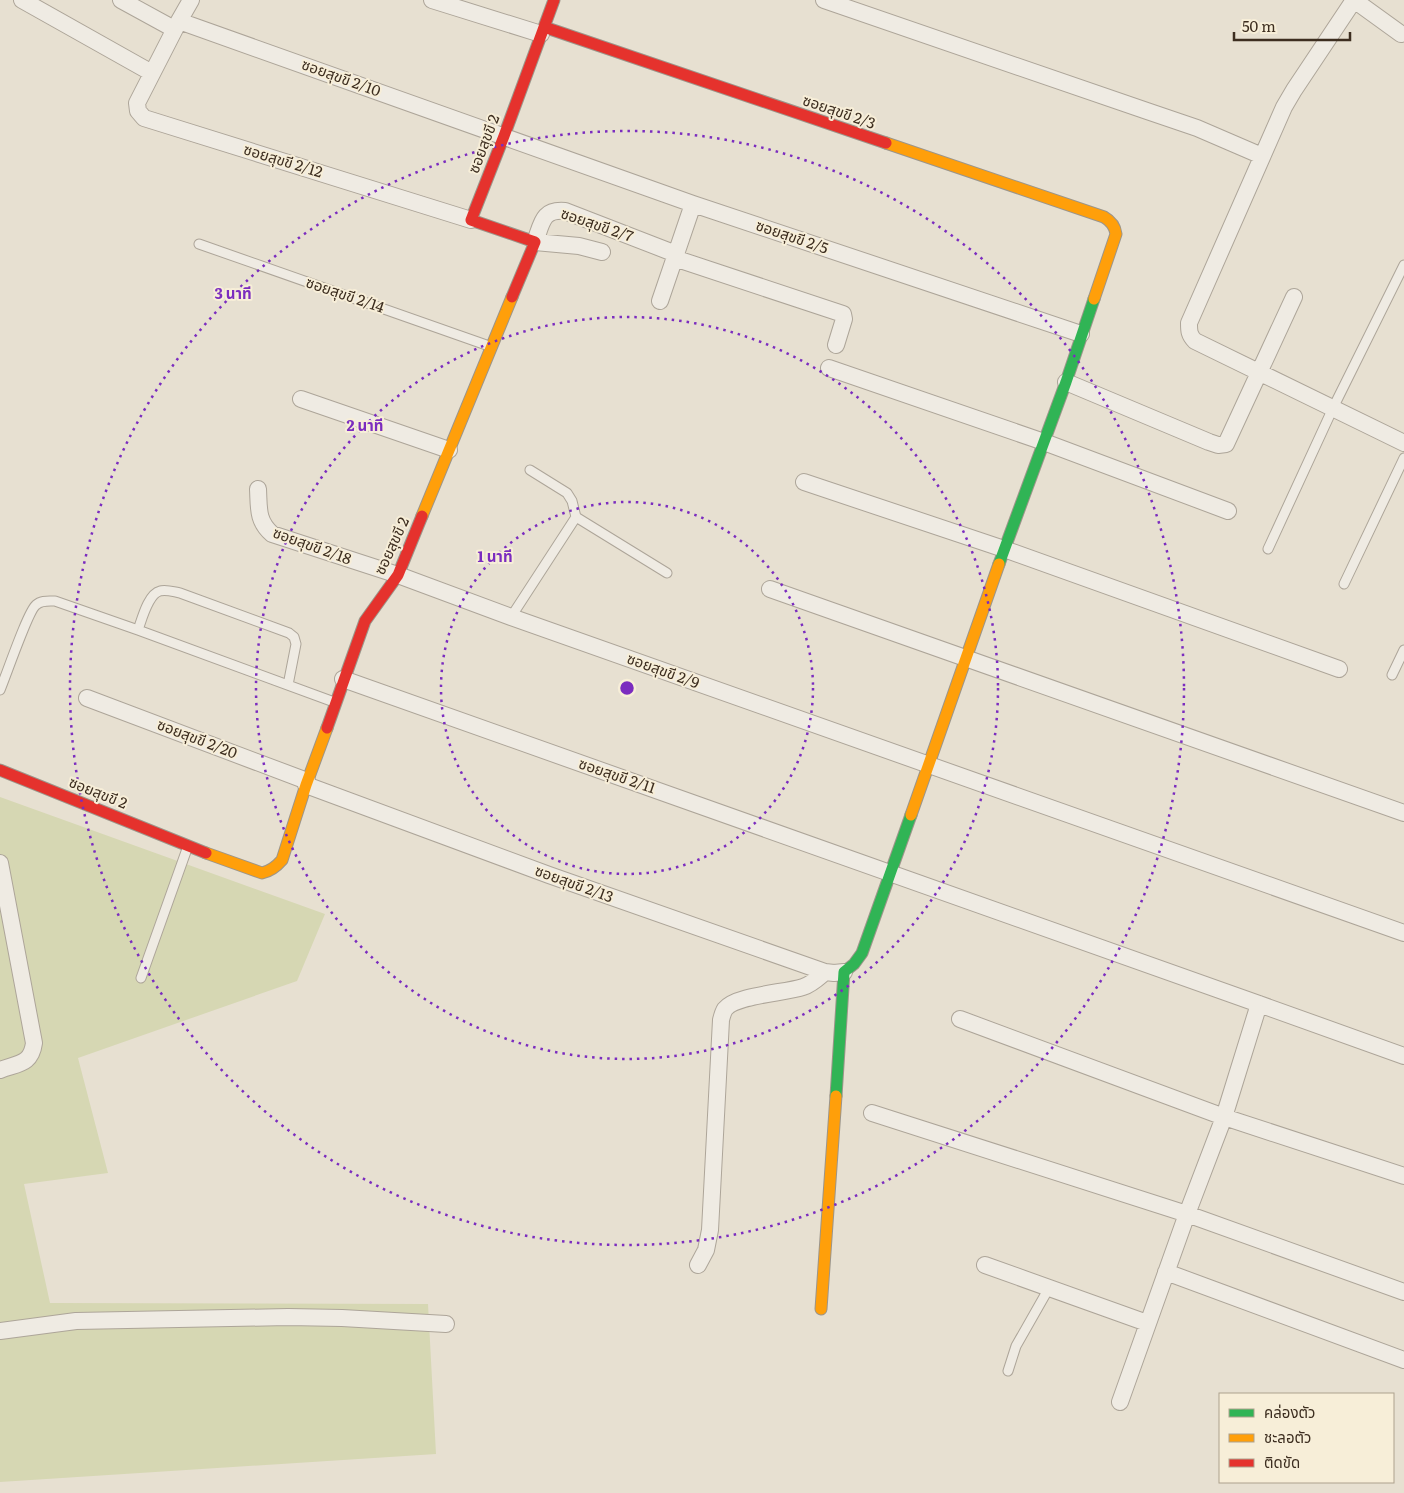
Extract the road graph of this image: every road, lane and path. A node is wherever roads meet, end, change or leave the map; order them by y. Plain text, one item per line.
1 (22, 0) edge
2 (121, 0) edge
3 (191, 0) edge
4 (432, 0) edge
5 (554, 0) edge
6 (824, 0) edge
7 (1354, 0) edge
8 (176, 25) junction
9 (542, 31) junction
10 (1401, 34) dead end
11 (152, 73) junction
12 (504, 136) junction
13 (1262, 156) junction
14 (693, 204) junction
15 (470, 220) junction
16 (535, 242) junction
17 (199, 244) dead end
18 (602, 252) dead end
19 (675, 256) junction
20 (1404, 265) edge
21 (1294, 297) dead end
22 (660, 301) dead end
23 (1081, 334) junction
24 (836, 345) dead end
25 (492, 347) junction
26 (829, 368) dead end
27 (1258, 372) junction
28 (1066, 382) junction
29 (301, 399) dead end
30 (1333, 408) junction
31 (1044, 442) junction
32 (1404, 443) edge
33 (449, 450) junction
34 (1404, 458) edge
35 (530, 470) dead end
36 (804, 482) dead end
37 (258, 489) dead end
38 (1228, 511) dead end
39 (576, 517) junction
40 (1004, 549) junction
41 (1268, 549) dead end
42 (666, 573) dead end
43 (398, 575) junction
44 (1344, 584) dead end
45 (770, 588) dead end
46 (511, 617) junction
47 (138, 630) junction
48 (1404, 650) edge
49 (966, 657) junction
50 (1340, 669) dead end
51 (1392, 675) dead end
52 (343, 679) junction
53 (288, 685) junction
54 (0, 690) edge
55 (87, 698) dead end
56 (335, 702) junction
57 (928, 766) junction
58 (0, 770) edge
59 (306, 783) junction
60 (1404, 813) edge
61 (188, 846) junction
62 (0, 863) edge
63 (891, 873) junction
64 (1404, 933) edge
65 (825, 972) junction
66 (844, 972) junction
67 (141, 978) dead end
68 (1259, 1004) junction
69 (960, 1020) dead end
70 (1404, 1056) edge
71 (0, 1070) edge
72 (872, 1113) dead end
73 (1224, 1117) junction
74 (1404, 1176) edge
75 (1187, 1214) junction
76 (698, 1265) dead end
77 (985, 1265) dead end
78 (1166, 1272) junction
79 (1049, 1288) junction
80 (1404, 1292) edge
81 (821, 1309) dead end
82 (1147, 1323) junction
83 (446, 1324) dead end
84 (0, 1331) edge
85 (1404, 1360) edge
86 (1008, 1371) dead end
87 (1120, 1402) dead end

1 - 11 street
2 - 8 street, ซอยสุขขี 2/10
3 - 8 street
4 - 9 street
5 - 9 street, ซอยสุขขี 2
6 - 13 street
7 - 10 street
7 - 13 street
8 - 11 street
8 - 12 street, ซอยสุขขี 2/10
9 - 12 street, ซอยสุขขี 2
9 - 23 street, ซอยสุขขี 2/3
11 - 15 street, ซอยสุขขี 2/12
12 - 14 street, ซอยสุขขี 2/5
12 - 15 street, ซอยสุขขี 2
13 - 27 street
14 - 19 street
14 - 23 street, ซอยสุขขี 2/5
15 - 16 street
16 - 18 street
16 - 19 street, ซอยสุขขี 2/7
16 - 25 street, ซอยสุขขี 2
17 - 25 lane, ซอยสุขขี 2/14
19 - 22 street
19 - 24 street
20 - 30 lane
21 - 27 street
23 - 28 street
25 - 33 street, ซอยสุขขี 2
26 - 31 street
27 - 28 street
27 - 30 street
28 - 31 street
29 - 33 street
30 - 32 street
30 - 41 lane
31 - 38 street
31 - 40 street
33 - 43 street, ซอยสุขขี 2
34 - 44 lane
35 - 39 lane
36 - 40 street
37 - 43 street, ซอยสุขขี 2/18
39 - 42 lane
39 - 46 lane
40 - 49 street
40 - 50 street
43 - 46 street, ซอยสุขขี 2/9
43 - 52 street, ซอยสุขขี 2
45 - 49 street
46 - 57 street, ซอยสุขขี 2/9
47 - 53 lane
47 - 53 lane
47 - 54 lane
48 - 51 lane
49 - 57 street
49 - 60 street
52 - 56 street, ซอยสุขขี 2
52 - 63 street, ซอยสุขขี 2/11
53 - 56 lane
55 - 59 street, ซอยสุขขี 2/20
56 - 59 street, ซอยสุขขี 2
57 - 63 street
57 - 64 street, ซอยสุขขี 2/9
58 - 61 street, ซอยสุขขี 2
59 - 61 street, ซอยสุขขี 2
59 - 65 street, ซอยสุขขี 2/13
61 - 67 lane
62 - 71 street
63 - 66 street
63 - 68 street, ซอยสุขขี 2/11
65 - 66 street, ซอยสุขขี 2/13
65 - 76 street
66 - 81 street
68 - 70 street, ซอยสุขขี 2/11
68 - 73 street
69 - 73 street
72 - 75 street
73 - 74 street
73 - 75 street
75 - 78 street
75 - 80 street
77 - 79 street
78 - 82 street
78 - 85 street
79 - 82 street
79 - 86 lane
82 - 87 street
83 - 84 street

